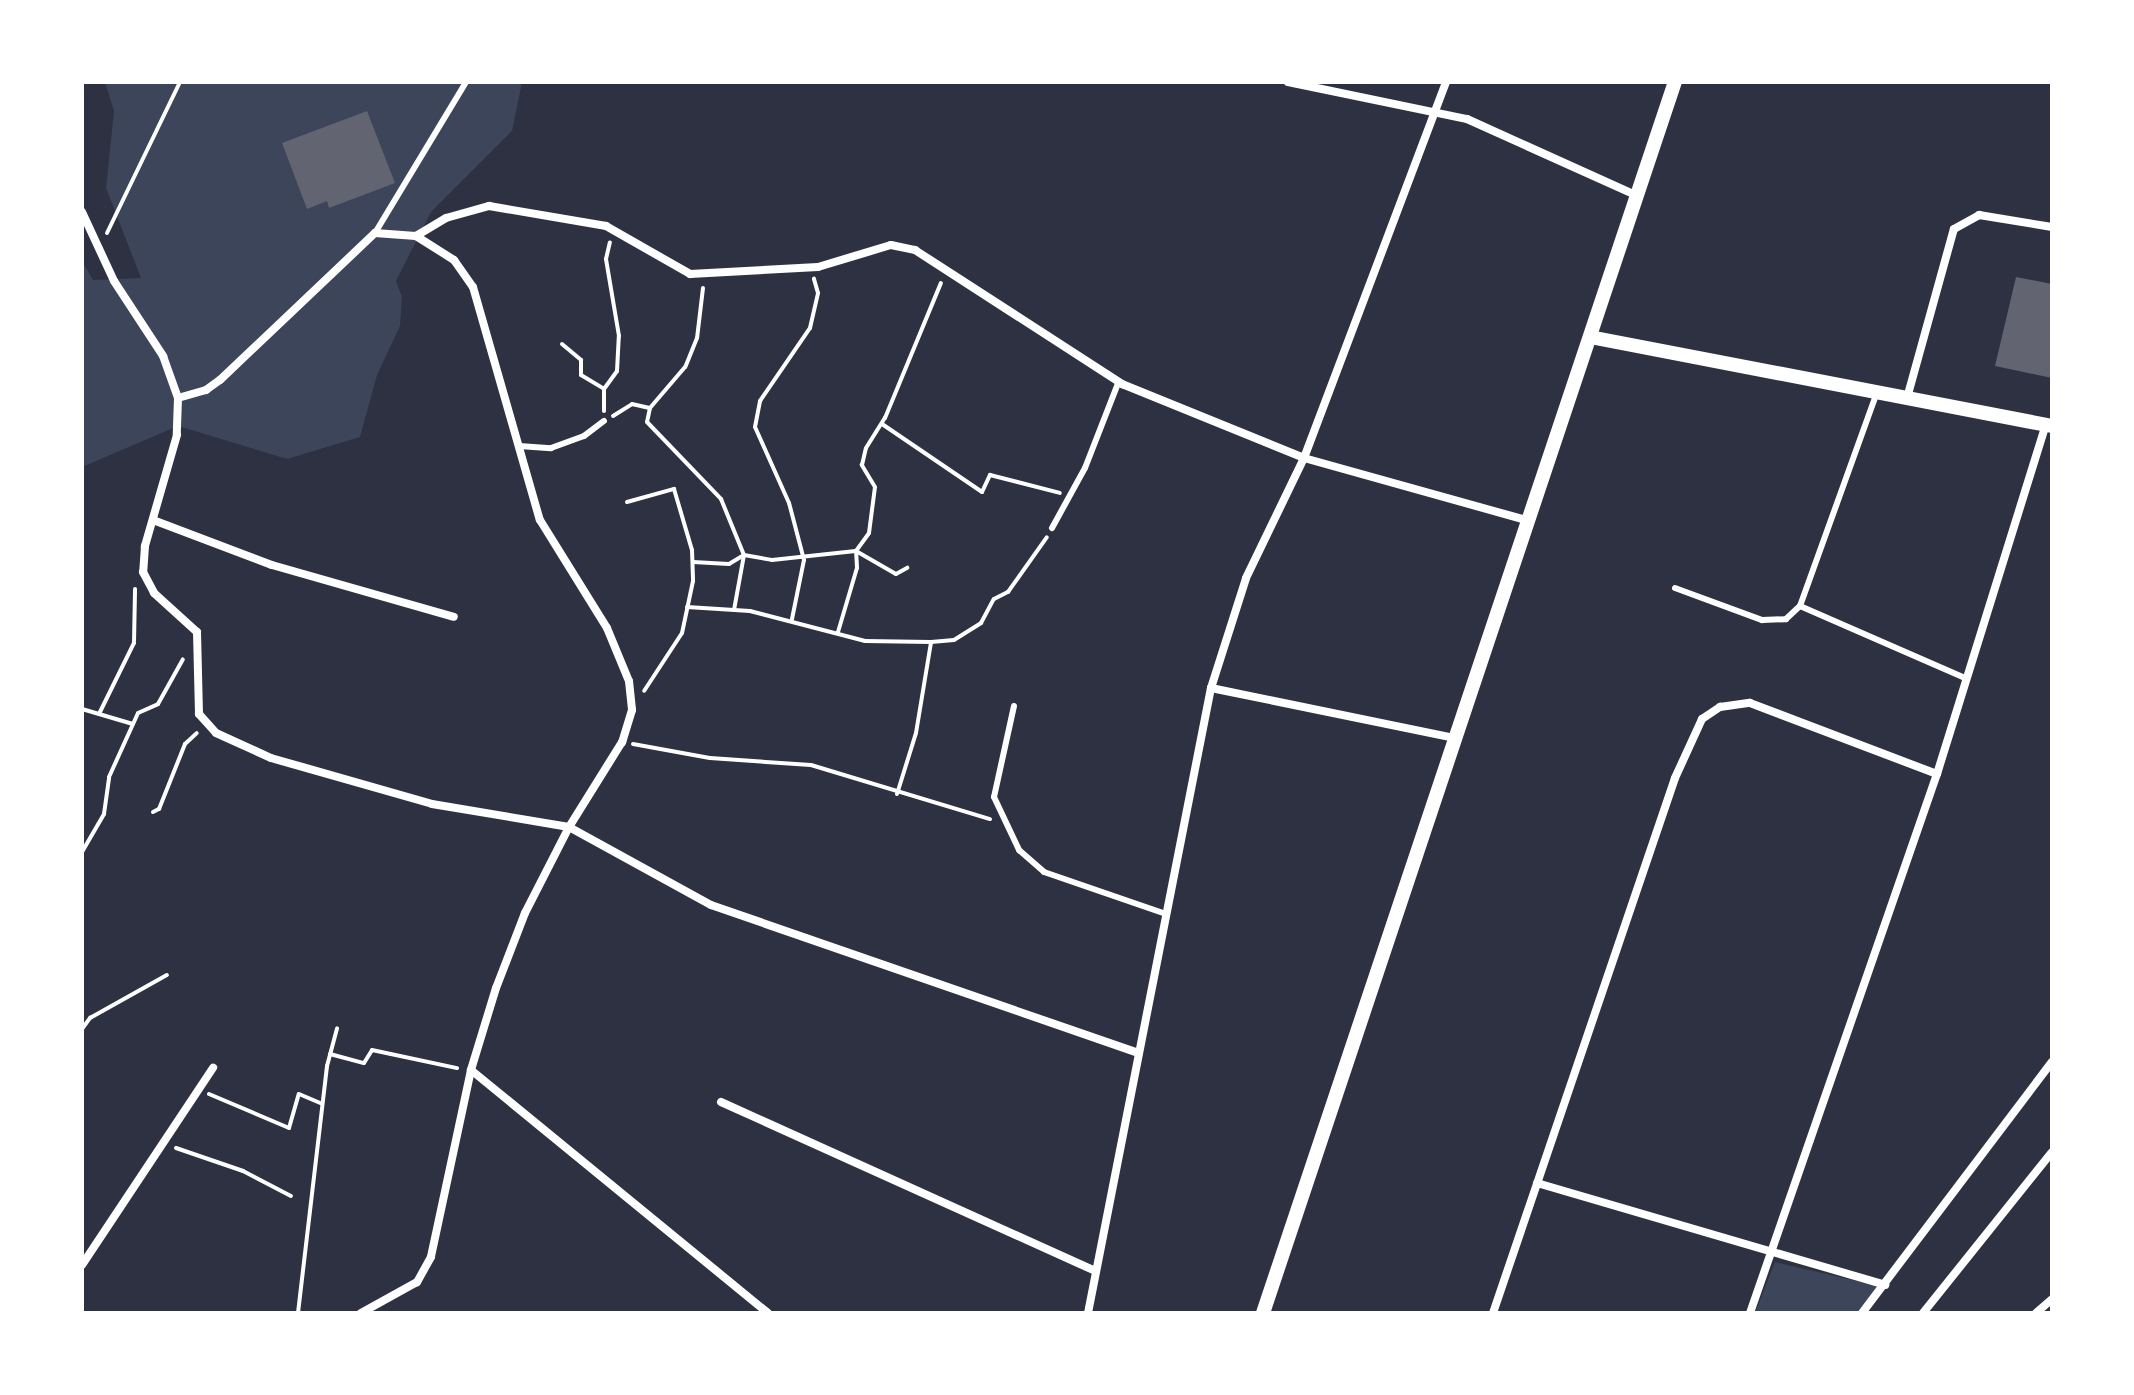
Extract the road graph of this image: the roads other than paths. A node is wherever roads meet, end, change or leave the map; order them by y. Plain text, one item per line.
1 (466, 82) edge
2 (1288, 82) edge
3 (1446, 82) edge
4 (1675, 82) edge
5 (1438, 110) junction
6 (1635, 195) junction
7 (82, 212) edge
8 (2052, 227) edge
9 (375, 233) junction
10 (416, 236) junction
11 (1590, 337) junction
12 (1119, 381) junction
13 (1877, 392) junction
14 (178, 398) junction
15 (1907, 398) junction
16 (604, 421) road end
17 (2049, 425) edge
18 (519, 446) junction
19 (1304, 458) junction
20 (153, 520) junction
21 (1530, 522) junction
22 (1052, 528) road end
23 (1675, 588) dead end
24 (1800, 606) junction
25 (454, 617) dead end
26 (1967, 679) junction
27 (1211, 688) junction
28 (1014, 706) dead end
29 (1454, 738) junction
30 (1937, 774) junction
31 (569, 827) junction
32 (1163, 913) junction
33 (1138, 1053) junction
34 (2052, 1062) edge
35 (213, 1068) dead end
36 (471, 1070) junction
37 (721, 1102) dead end
38 (2052, 1152) edge
39 (1537, 1183) junction
40 (1773, 1253) junction
41 (82, 1265) edge
42 (1095, 1271) junction
43 (1885, 1285) junction
44 (2052, 1299) edge
45 (1928, 1311) edge
46 (361, 1313) edge
47 (768, 1313) edge
48 (1088, 1313) edge
49 (1263, 1313) edge
50 (1493, 1313) edge
51 (1750, 1313) edge
52 (1862, 1313) edge
53 (2036, 1313) edge

1 - 9 lane
2 - 5 street
3 - 5 street
4 - 6 street
5 - 6 street
5 - 19 street
6 - 11 street
7 - 14 street
8 - 15 street
9 - 10 street
9 - 14 street
10 - 12 street
10 - 18 street
11 - 13 street
11 - 21 street
12 - 19 street
12 - 22 lane
13 - 15 street
13 - 24 lane
14 - 20 street
15 - 17 street
16 - 18 lane
17 - 26 street
18 - 31 street
19 - 21 street
19 - 27 street
20 - 25 street
20 - 31 street
21 - 29 street
23 - 24 lane
24 - 26 lane
26 - 30 street
27 - 29 street
27 - 32 street
28 - 32 lane
29 - 49 street
30 - 39 street
30 - 40 street
31 - 33 street
31 - 36 street
32 - 33 street
33 - 42 street
34 - 43 street
35 - 41 street
36 - 46 street
36 - 47 street
37 - 42 street
38 - 45 street
39 - 40 street
39 - 50 street
40 - 43 street
40 - 51 street
42 - 48 street
43 - 52 street
44 - 53 street

